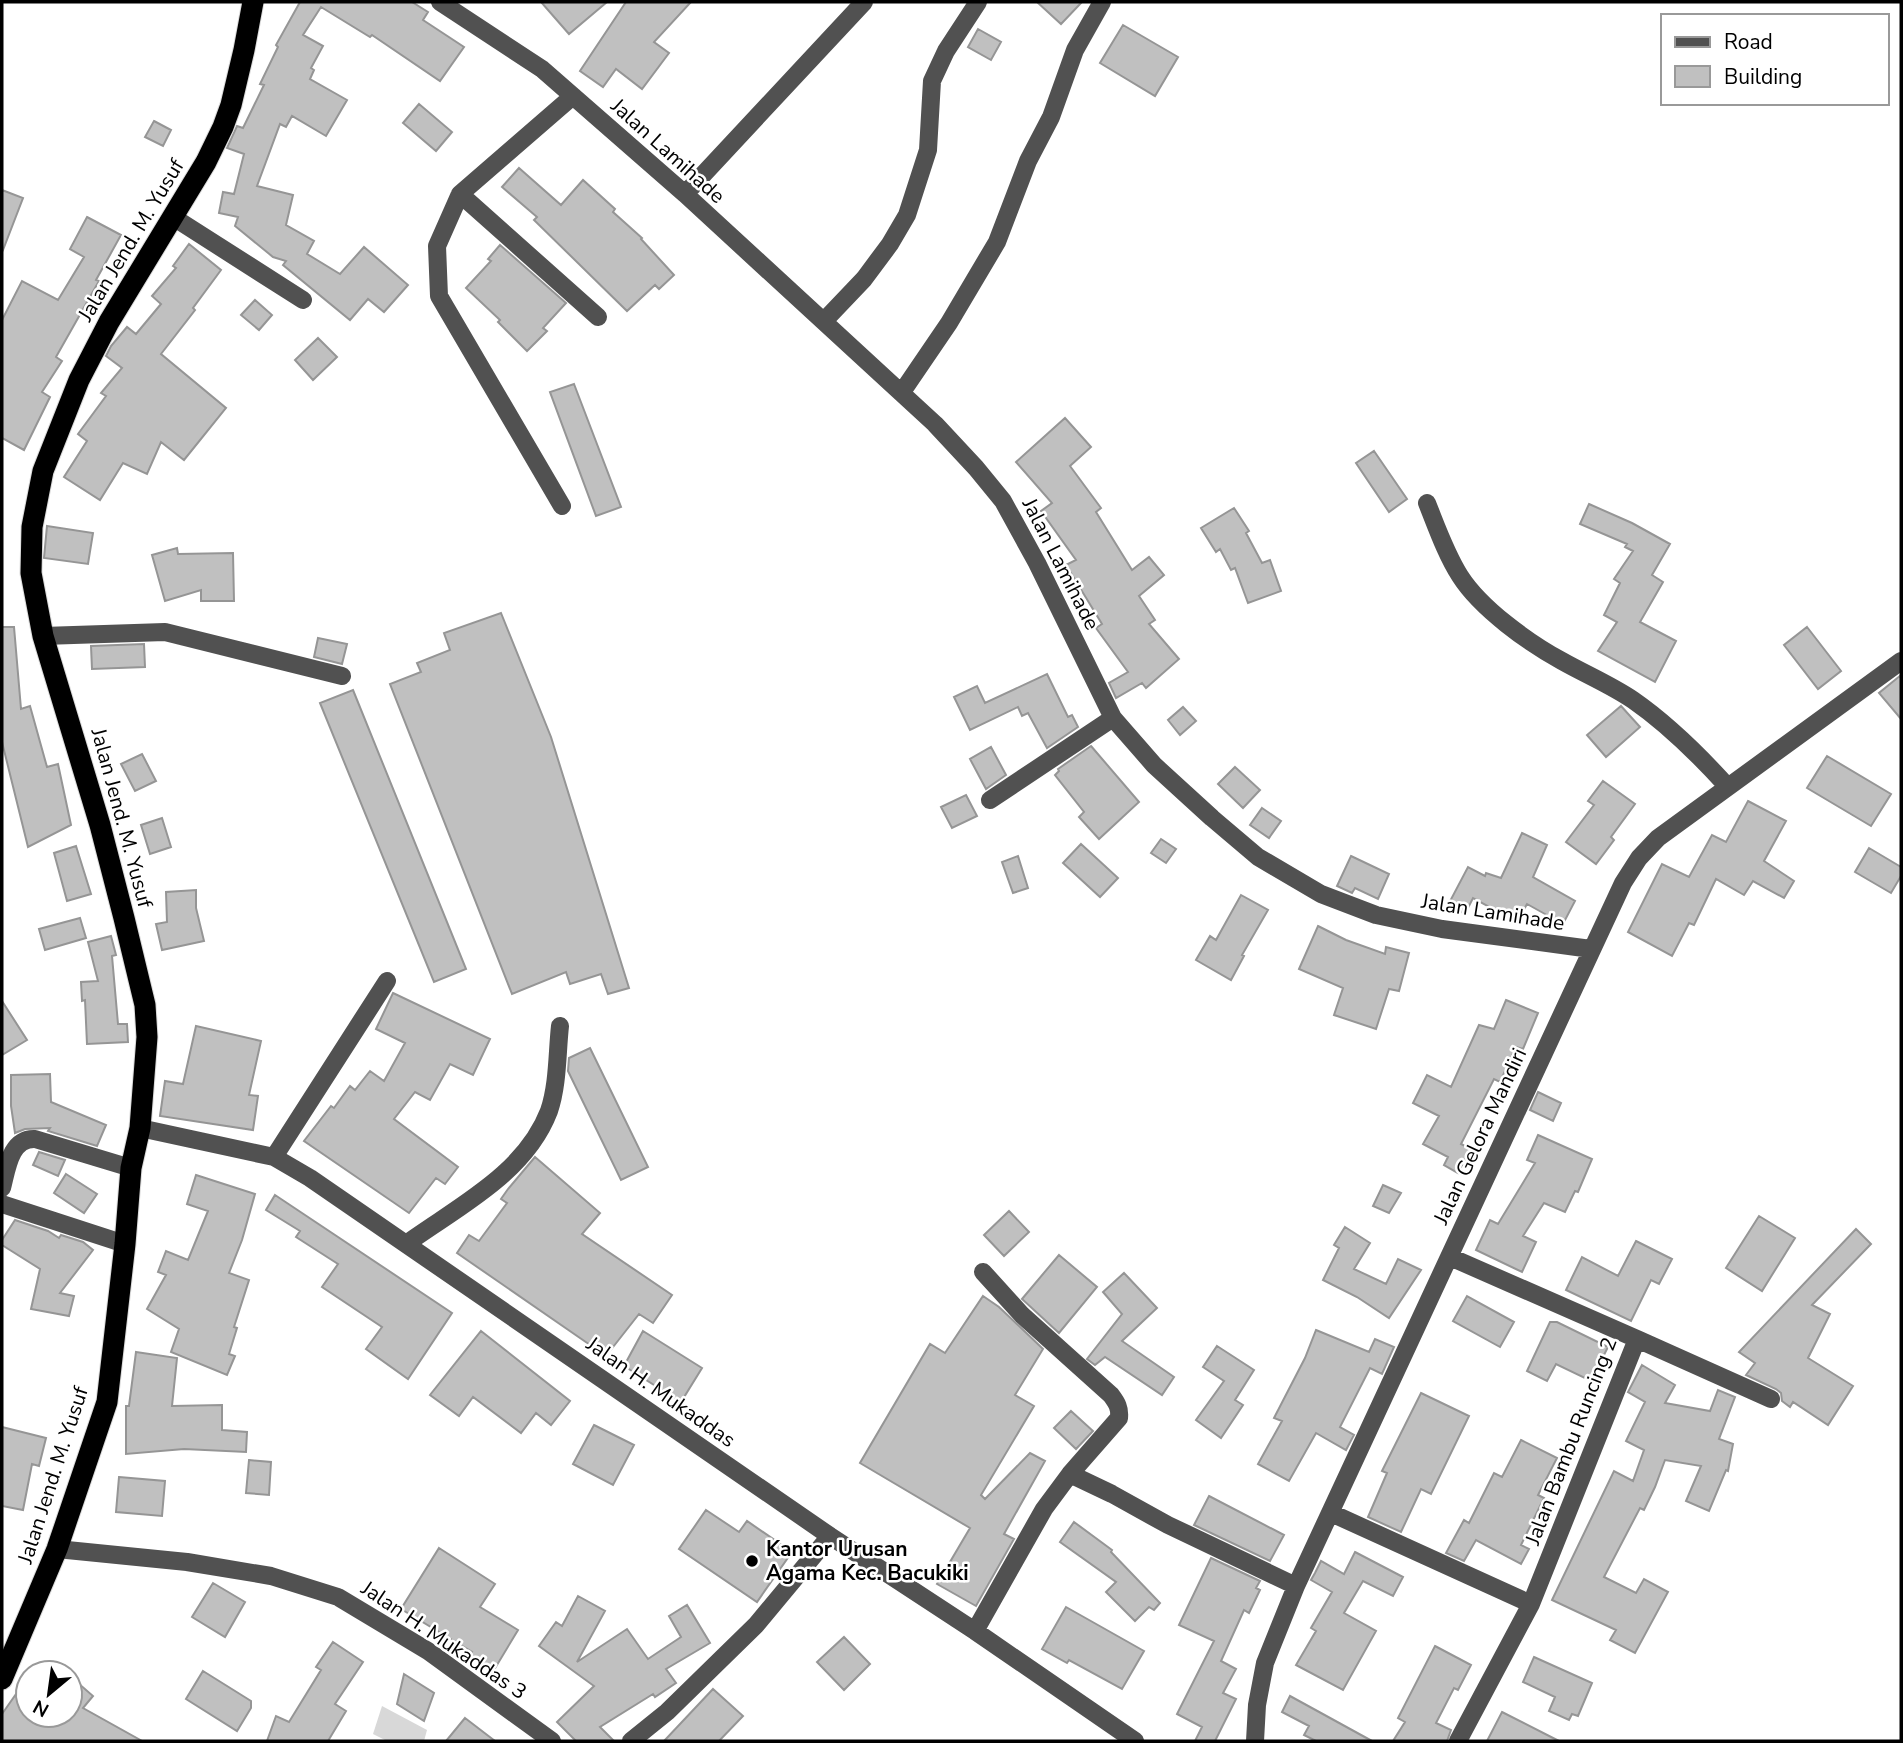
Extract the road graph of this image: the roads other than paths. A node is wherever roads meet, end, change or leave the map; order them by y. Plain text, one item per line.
1 (253, 2) edge
2 (440, 2) edge
3 (864, 2) edge
4 (978, 2) edge
5 (1102, 2) edge
6 (573, 96) junction
7 (460, 194) junction
8 (685, 194) junction
9 (173, 217) junction
10 (303, 300) dead end
11 (598, 317) dead end
12 (824, 321) junction
13 (902, 392) junction
14 (1427, 503) dead end
15 (562, 506) dead end
16 (43, 636) junction
17 (1901, 661) edge
18 (342, 676) dead end
19 (1113, 718) junction
20 (1727, 786) junction
21 (990, 800) dead end
22 (1591, 949) junction
23 (387, 981) dead end
24 (560, 1026) dead end
25 (140, 1128) junction
26 (274, 1157) junction
27 (131, 1168) junction
28 (2, 1188) edge
29 (2, 1204) edge
30 (125, 1244) junction
31 (405, 1244) junction
32 (1450, 1256) junction
33 (983, 1272) dead end
34 (1637, 1339) junction
35 (1771, 1399) dead end
36 (1070, 1474) junction
37 (1331, 1513) junction
38 (830, 1536) junction
39 (57, 1549) junction
40 (1296, 1586) junction
41 (1531, 1604) junction
42 (975, 1631) junction
43 (2, 1679) edge
44 (552, 1741) edge
45 (631, 1741) edge
46 (1136, 1741) edge
47 (1255, 1741) edge
48 (1458, 1741) edge

1 - 9 highway, Jalan Jend. M. Yusuf
2 - 6 street, Jalan Lamihade
3 - 8 street
4 - 12 street
5 - 13 street
6 - 7 street
6 - 8 street, Jalan Lamihade
7 - 11 street
7 - 15 street
8 - 12 street, Jalan Lamihade
9 - 10 street
9 - 16 highway, Jalan Jend. M. Yusuf
12 - 13 street, Jalan Lamihade
13 - 19 street, Jalan Lamihade
14 - 20 street
16 - 18 street
16 - 25 highway, Jalan Jend. M. Yusuf
17 - 20 street, Jalan Gelora Mandiri
19 - 21 street
19 - 22 street, Jalan Lamihade
20 - 22 street, Jalan Gelora Mandiri
22 - 32 street, Jalan Gelora Mandiri
23 - 26 street
24 - 31 street
25 - 26 street, Jalan H. Mukaddas
25 - 27 highway, Jalan Jend. M. Yusuf
26 - 31 street, Jalan H. Mukaddas
27 - 28 street
27 - 30 highway, Jalan Jend. M. Yusuf
29 - 30 street
30 - 39 highway, Jalan Jend. M. Yusuf
31 - 38 street, Jalan H. Mukaddas
32 - 34 street, Jalan Bambu Runcing 2
32 - 37 street, Jalan Gelora Mandiri
33 - 36 street
34 - 35 street
34 - 41 street, Jalan Bambu Runcing 2
36 - 40 street
36 - 42 street
37 - 40 street, Jalan Gelora Mandiri
37 - 41 street
38 - 42 street, Jalan H. Mukaddas
38 - 45 street
39 - 43 highway, Jalan Jend. M. Yusuf
39 - 44 street, Jalan H. Mukaddas 3
40 - 47 street, Jalan Gelora Mandiri
41 - 48 street, Jalan Bambu Runcing 2
42 - 46 street, Jalan H. Mukaddas

